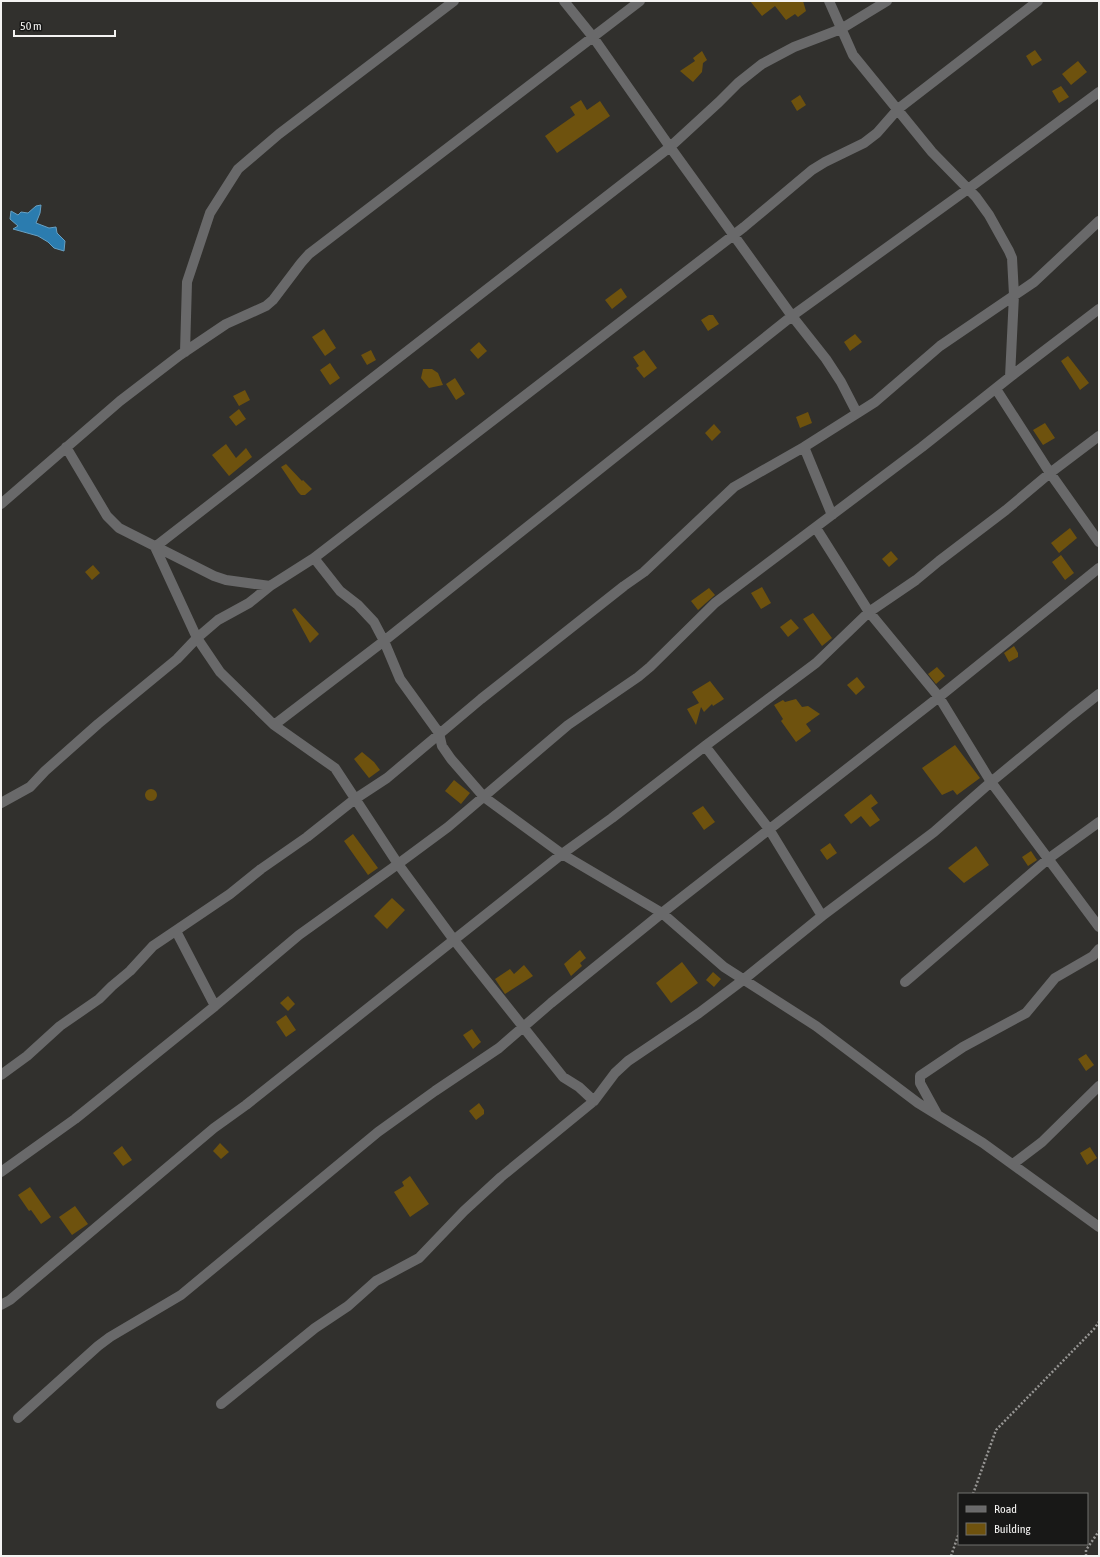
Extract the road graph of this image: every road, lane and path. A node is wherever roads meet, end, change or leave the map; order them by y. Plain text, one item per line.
1 (454, 1) edge
2 (564, 1) edge
3 (640, 1) edge
4 (829, 1) edge
5 (887, 1) edge
6 (1038, 1) edge
7 (841, 29) junction
8 (593, 37) junction
9 (1099, 92) edge
10 (898, 109) junction
11 (670, 147) junction
12 (968, 189) junction
13 (1099, 221) edge
14 (734, 235) junction
15 (1014, 295) junction
16 (1099, 309) edge
17 (792, 316) junction
18 (185, 352) junction
19 (1010, 377) junction
20 (996, 389) junction
21 (857, 413) junction
22 (1099, 436) edge
23 (66, 446) junction
24 (804, 447) junction
25 (1050, 473) junction
26 (1, 504) edge
27 (832, 515) junction
28 (816, 528) junction
29 (1099, 542) edge
30 (155, 547) junction
31 (314, 558) junction
32 (1099, 568) edge
33 (270, 586) junction
34 (869, 612) junction
35 (197, 638) junction
36 (384, 641) junction
37 (1099, 694) edge
38 (939, 697) junction
39 (274, 725) junction
40 (439, 733) junction
41 (705, 746) junction
42 (991, 782) junction
43 (484, 797) junction
44 (355, 799) junction
45 (1, 803) edge
46 (1099, 822) edge
47 (770, 829) junction
48 (562, 854) junction
49 (1048, 859) junction
50 (398, 864) junction
51 (662, 913) junction
52 (822, 916) junction
53 (1099, 927) edge
54 (176, 931) junction
55 (454, 940) junction
56 (1099, 949) edge
57 (743, 980) junction
58 (904, 982) dead end
59 (215, 1006) junction
60 (523, 1028) junction
61 (1, 1076) edge
62 (1099, 1086) edge
63 (594, 1101) junction
64 (938, 1116) junction
65 (1013, 1164) junction
66 (1, 1172) edge
67 (1099, 1227) edge
68 (1, 1305) edge
69 (1099, 1322) edge
70 (221, 1404) dead end
71 (18, 1418) dead end
72 (973, 1493) edge
73 (1099, 1531) edge
74 (958, 1536) edge
75 (951, 1556) edge
76 (1086, 1556) edge

1 - 18 street
2 - 8 street
3 - 8 street
4 - 7 street
5 - 7 street
6 - 10 street
7 - 10 street
7 - 11 street
8 - 11 street
8 - 18 street
9 - 12 street
10 - 12 street
10 - 14 street
11 - 14 street
11 - 30 street
12 - 15 street
12 - 17 street
13 - 15 street
14 - 17 street
14 - 31 street
15 - 19 street
15 - 21 street
16 - 19 street
17 - 21 street
17 - 36 street
18 - 23 street
19 - 20 street
20 - 25 street
20 - 27 street
21 - 24 street
22 - 25 street
23 - 26 street
23 - 30 street
24 - 27 street
24 - 40 street
25 - 29 street
25 - 34 street
27 - 28 street
28 - 34 street
28 - 43 street
30 - 33 street
30 - 35 street
31 - 33 street
31 - 36 street
32 - 38 street
33 - 35 street
34 - 38 street
34 - 41 street
35 - 39 street
35 - 45 street
36 - 39 street
36 - 40 street
37 - 42 street
38 - 42 street
38 - 47 street
39 - 44 street
40 - 43 street
40 - 44 street
41 - 47 street
41 - 48 street
42 - 49 street
42 - 52 street
43 - 48 street
43 - 50 street
44 - 50 street
44 - 54 street
46 - 49 street
47 - 51 street
47 - 52 street
48 - 51 street
48 - 55 street
49 - 53 street
49 - 58 street
50 - 55 street
50 - 59 street
51 - 57 street
51 - 60 street
52 - 57 street
54 - 59 street
54 - 61 street
55 - 60 street
55 - 68 street
56 - 64 street
57 - 63 street
57 - 64 street
59 - 66 street
60 - 63 street
60 - 71 street
62 - 65 street
63 - 70 street
64 - 65 street
65 - 67 street
69 - 72 path
73 - 76 path
74 - 75 path

